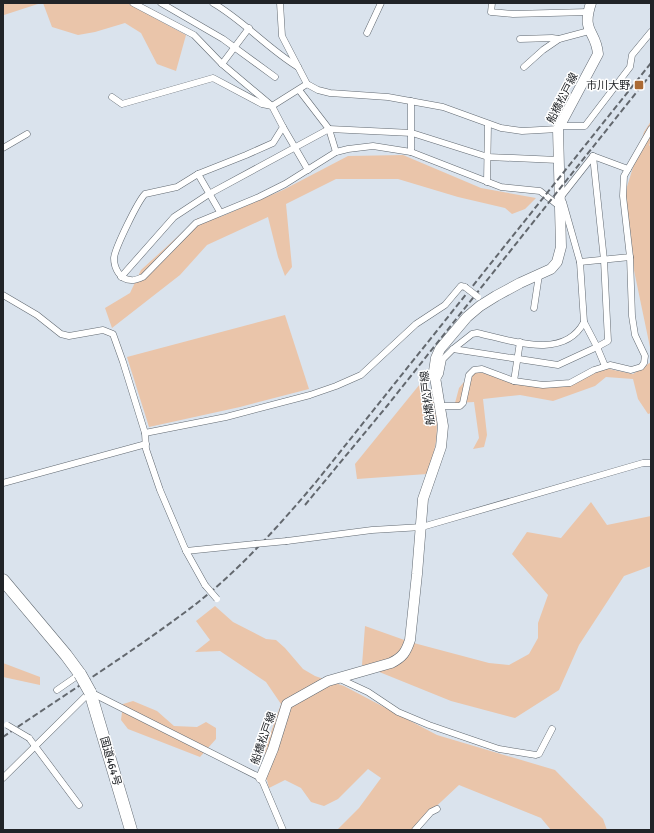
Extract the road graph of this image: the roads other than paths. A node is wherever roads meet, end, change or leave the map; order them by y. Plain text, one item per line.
1 (133, 3) edge
2 (161, 3) edge
3 (213, 3) edge
4 (280, 3) edge
5 (381, 3) edge
6 (492, 3) edge
7 (143, 5) edge
8 (589, 8) edge
9 (249, 28) junction
10 (589, 31) junction
11 (651, 32) edge
12 (367, 33) dead end
13 (520, 39) dead end
14 (559, 39) junction
15 (234, 47) junction
16 (222, 64) junction
17 (298, 67) junction
18 (524, 67) dead end
19 (275, 78) dead end
20 (307, 84) junction
21 (299, 90) junction
22 (112, 97) dead end
23 (411, 101) junction
24 (272, 106) junction
25 (488, 124) junction
26 (283, 127) junction
27 (328, 128) junction
28 (558, 128) junction
29 (651, 129) edge
30 (412, 133) junction
31 (27, 134) dead end
32 (3, 148) edge
33 (295, 148) junction
34 (336, 152) junction
35 (411, 152) junction
36 (593, 156) junction
37 (488, 157) junction
38 (558, 160) junction
39 (628, 169) junction
40 (308, 170) junction
41 (198, 174) junction
42 (487, 182) junction
43 (209, 194) junction
44 (560, 201) junction
45 (220, 212) junction
46 (630, 257) junction
47 (604, 260) junction
48 (580, 262) junction
49 (539, 275) junction
50 (121, 277) junction
51 (3, 295) edge
52 (496, 296) junction
53 (534, 308) dead end
54 (584, 322) junction
55 (520, 342) junction
56 (596, 347) junction
57 (453, 349) junction
58 (517, 359) junction
59 (605, 366) junction
60 (436, 381) junction
61 (514, 381) junction
62 (441, 406) junction
63 (145, 433) junction
64 (146, 444) junction
65 (651, 463) edge
66 (3, 483) edge
67 (422, 527) junction
68 (186, 551) junction
69 (3, 580) edge
70 (218, 599) dead end
71 (80, 674) junction
72 (338, 678) junction
73 (57, 690) dead end
74 (90, 692) junction
75 (7, 725) dead end
76 (552, 729) dead end
77 (35, 746) junction
78 (3, 778) edge
79 (261, 778) junction
80 (79, 805) dead end
81 (437, 809) dead end
82 (131, 830) edge
83 (283, 830) edge
84 (415, 830) edge

1 - 7 street
2 - 15 street
3 - 9 street
4 - 17 street
5 - 12 street
6 - 8 street
7 - 16 street
8 - 10 main road, 船橋松戸線
9 - 15 street
9 - 17 street
10 - 14 street
10 - 28 main road, 船橋松戸線
11 - 28 street
13 - 14 street
14 - 18 street
15 - 16 street
15 - 19 street
16 - 24 street
17 - 20 street
20 - 21 street
20 - 23 street
21 - 24 street
21 - 27 street
22 - 24 street
23 - 25 street
23 - 30 street
24 - 26 street
25 - 28 street
25 - 37 street
26 - 33 street
26 - 41 street
27 - 30 street
27 - 33 street
27 - 34 street
28 - 38 main road, 船橋松戸線
29 - 39 street
30 - 35 street
30 - 37 street
31 - 32 street
33 - 40 street
33 - 43 street
34 - 35 street
34 - 40 street
35 - 42 street
36 - 39 street
36 - 44 street
36 - 47 street
37 - 38 street
37 - 42 street
38 - 44 main road, 船橋松戸線
39 - 46 street
40 - 45 street
41 - 43 street
41 - 50 street
42 - 44 street
43 - 45 street
43 - 50 street
44 - 48 street
44 - 49 main road, 船橋松戸線
45 - 50 street
46 - 47 street
46 - 59 street
47 - 48 street
47 - 56 street
48 - 54 street
49 - 52 main road, 船橋松戸線
49 - 53 street
51 - 63 street
52 - 60 main road, 船橋松戸線
52 - 63 street, bridge
54 - 55 street
54 - 56 street
55 - 57 street
55 - 58 street
56 - 58 street
56 - 59 street
57 - 58 street
57 - 60 street
58 - 61 street
59 - 61 street
60 - 62 main road, 船橋松戸線
61 - 62 street
62 - 67 main road, 船橋松戸線
63 - 64 street
64 - 66 street
64 - 68 street
65 - 67 street
67 - 68 street, bridge
67 - 72 main road, 船橋松戸線
68 - 70 street, bridge
69 - 71 highway
71 - 73 street
71 - 74 highway, 国道464号, bridge
72 - 76 street
72 - 79 main road, 船橋松戸線
74 - 77 street
74 - 79 street
74 - 82 highway, 国道464号
75 - 77 street, bridge
77 - 78 street
77 - 80 street
79 - 83 street
81 - 84 street

